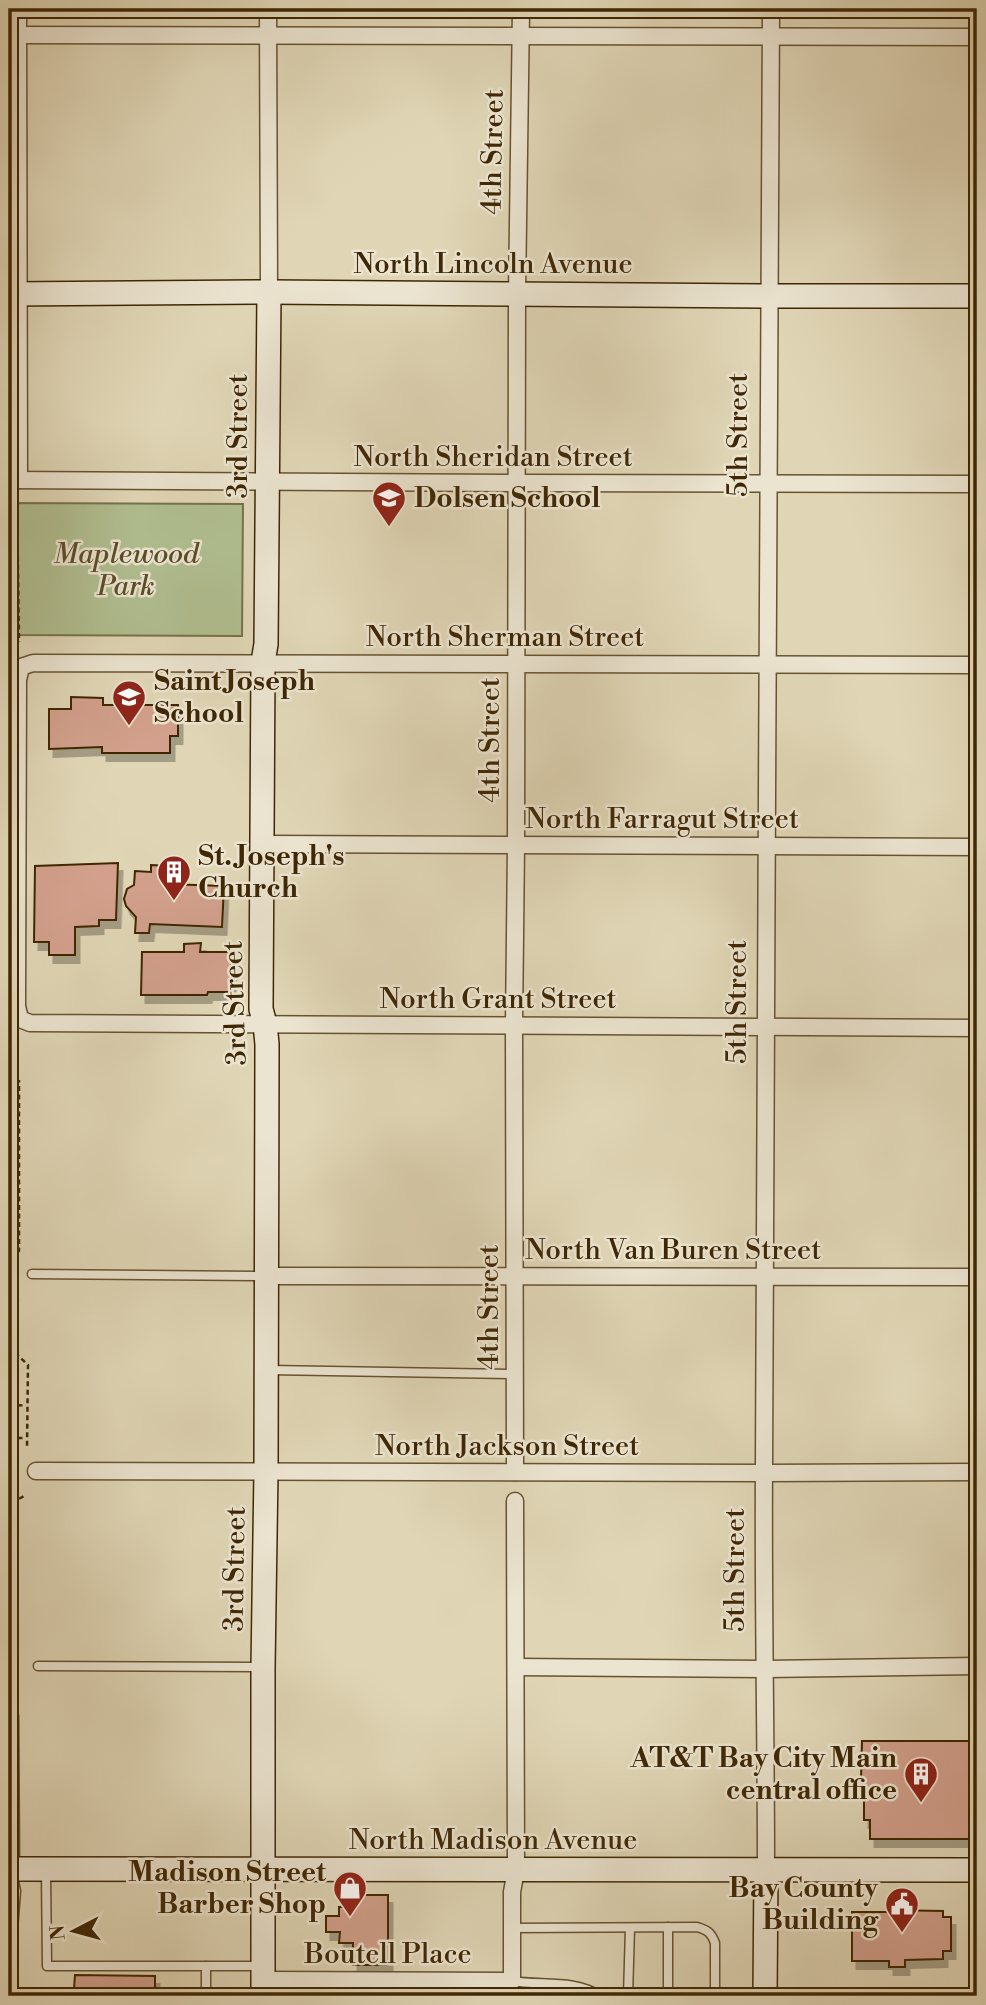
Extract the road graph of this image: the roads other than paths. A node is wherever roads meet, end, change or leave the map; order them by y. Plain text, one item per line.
1 (18, 9) edge
2 (268, 9) edge
3 (521, 9) edge
4 (771, 9) edge
5 (13, 35) edge
6 (268, 35) junction
7 (521, 35) junction
8 (771, 37) junction
9 (977, 37) edge
10 (269, 292) junction
11 (517, 294) junction
12 (13, 295) edge
13 (768, 296) junction
14 (977, 296) edge
15 (14, 480) edge
16 (267, 481) junction
17 (517, 483) junction
18 (767, 484) junction
19 (977, 484) edge
20 (263, 662) junction
21 (516, 663) junction
22 (767, 665) junction
23 (977, 665) edge
24 (263, 844) junction
25 (516, 845) junction
26 (768, 845) junction
27 (977, 847) edge
28 (20, 1018) joint
29 (265, 1024) junction
30 (513, 1026) junction
31 (767, 1026) junction
32 (977, 1028) edge
33 (32, 1274) dead end
34 (266, 1276) junction
35 (515, 1276) junction
36 (766, 1277) junction
37 (977, 1277) edge
38 (266, 1370) junction
39 (515, 1374) junction
40 (36, 1471) dead end
41 (266, 1471) junction
42 (515, 1472) junction
43 (977, 1472) edge
44 (764, 1473) junction
45 (515, 1501) dead end
46 (38, 1666) dead end
47 (977, 1666) edge
48 (263, 1667) junction
49 (516, 1667) junction
50 (765, 1669) junction
51 (10, 1716) edge
52 (10, 1749) edge
53 (10, 1869) edge
54 (46, 1869) junction
55 (263, 1869) junction
56 (516, 1870) junction
57 (766, 1870) junction
58 (977, 1870) edge
59 (668, 1927) junction
60 (512, 1928) junction
61 (630, 1928) junction
62 (206, 1966) junction
63 (9, 1978) edge
64 (263, 1981) edge
65 (512, 1981) junction
66 (398, 1989) edge
67 (206, 1996) edge
68 (600, 1996) edge
69 (628, 1996) edge
70 (668, 1996) edge
71 (715, 1996) edge
72 (765, 1996) edge

1 - 5 street
2 - 6 street, 3rd Street
3 - 7 street, 4th Street
4 - 8 street, 5th Street
5 - 6 street
5 - 12 street
6 - 7 street
6 - 10 street, 3rd Street
7 - 8 street
7 - 11 street, 4th Street
8 - 9 street
8 - 13 street, 5th Street
10 - 11 street, North Lincoln Avenue
10 - 12 street, North Lincoln Avenue
10 - 16 street, 3rd Street
11 - 13 street, North Lincoln Avenue
11 - 17 street, 4th Street
12 - 15 street
13 - 14 street, North Lincoln Avenue
13 - 18 street, 5th Street
15 - 16 street, North Sheridan Street
16 - 17 street, North Sheridan Street
16 - 20 street, 3rd Street
17 - 18 street, North Sheridan Street
17 - 21 street, 4th Street
18 - 19 street, North Sheridan Street
18 - 22 street, 5th Street
20 - 21 street, North Sherman Street
20 - 24 street, 3rd Street
20 - 28 street, North Sherman Street
21 - 22 street, North Sherman Street
21 - 25 street, 4th Street
22 - 23 street, North Sherman Street
22 - 26 street, 5th Street
24 - 25 street, North Farragut Street
24 - 29 street, 3rd Street
25 - 26 street, North Farragut Street
25 - 30 street, 4th Street
26 - 27 street, North Farragut Street
26 - 31 street, 5th Street
28 - 29 street, North Grant Street
29 - 30 street, North Grant Street
29 - 34 street, 3rd Street
30 - 31 street, North Grant Street
30 - 35 street, 4th Street
31 - 32 street, North Grant Street
31 - 36 street, 5th Street
33 - 34 lane, North Van Buren Street
34 - 35 street, North Van Buren Street
34 - 38 street, 3rd Street
35 - 36 street, North Van Buren Street
35 - 39 street, 4th Street
36 - 37 street, North Van Buren Street
36 - 44 street, 5th Street
38 - 39 lane
38 - 41 street, 3rd Street
39 - 42 street, 4th Street
40 - 41 street, North Jackson Street
41 - 42 street, North Jackson Street
41 - 48 street, 3rd Street
42 - 44 street, North Jackson Street
43 - 44 street, North Jackson Street
44 - 50 street, 5th Street
45 - 49 street
46 - 48 lane
47 - 50 street
48 - 55 street, 3rd Street
49 - 50 street
49 - 56 street
50 - 57 street, 5th Street
51 - 52 street
52 - 53 street
53 - 54 street, North Madison Avenue
53 - 63 lane
54 - 55 street, North Madison Avenue
54 - 62 lane
55 - 56 street, North Madison Avenue
55 - 64 street, 3rd Street
56 - 57 street, North Madison Avenue
56 - 60 street
57 - 58 street, North Madison Avenue
57 - 72 street, 5th Street
59 - 61 lane
59 - 70 lane
59 - 71 lane
60 - 61 lane
60 - 65 street
61 - 69 lane
62 - 64 lane
62 - 67 lane
64 - 66 street, Boutell Place
65 - 66 street, Boutell Place
65 - 68 lane

